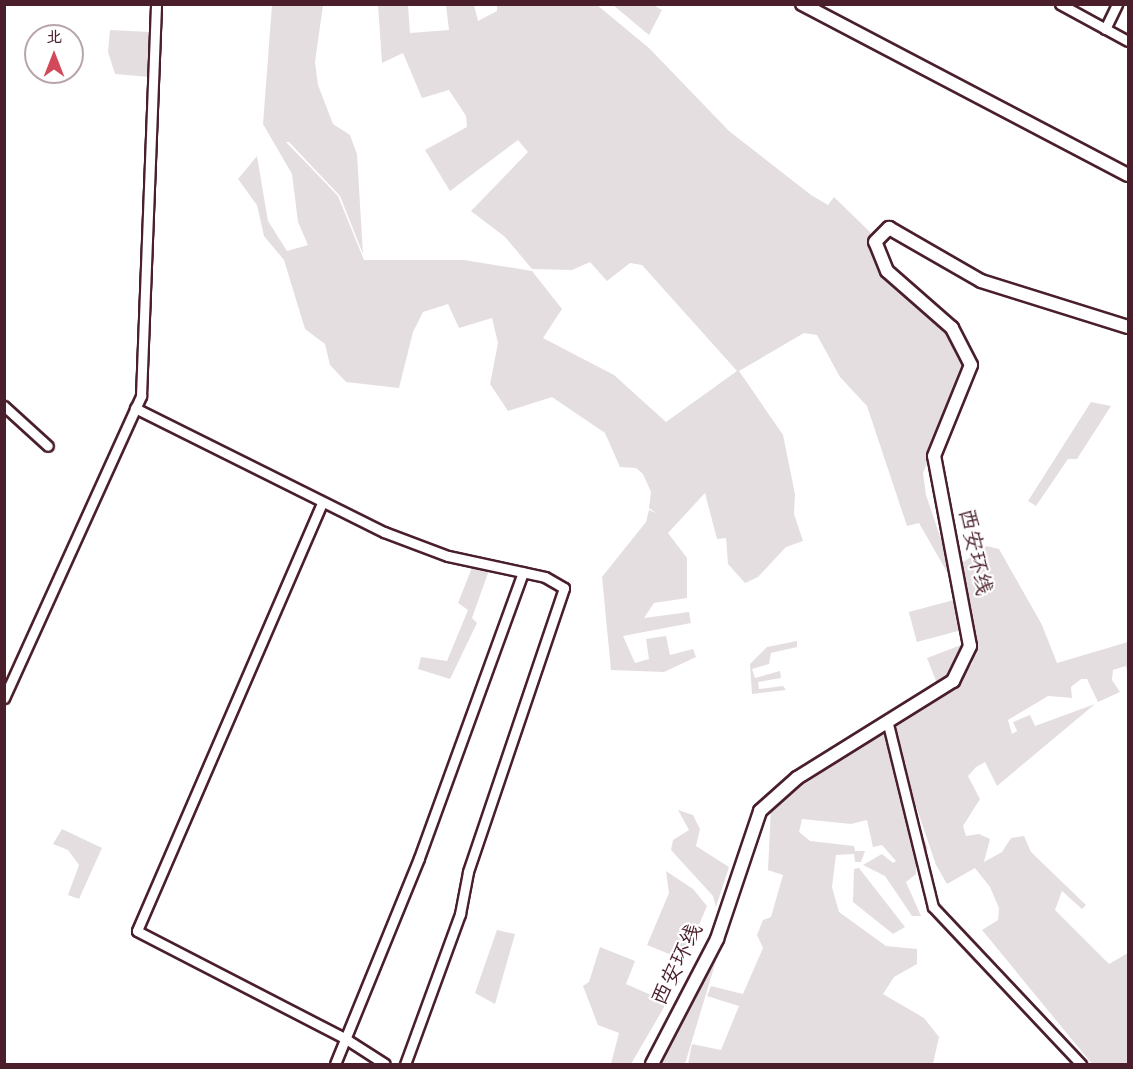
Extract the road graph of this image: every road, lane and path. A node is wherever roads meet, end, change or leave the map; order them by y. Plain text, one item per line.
1 (156, 4) edge
2 (802, 4) edge
3 (1060, 4) edge
4 (1117, 4) edge
5 (1105, 28) junction
6 (1128, 41) edge
7 (1128, 175) edge
8 (1128, 327) edge
9 (4, 406) edge
10 (135, 408) junction
11 (48, 446) dead end
12 (322, 503) junction
13 (522, 572) junction
14 (4, 698) edge
15 (888, 724) junction
16 (346, 1039) junction
17 (335, 1065) edge
18 (385, 1065) edge
19 (405, 1065) edge
20 (652, 1065) edge
21 (1081, 1065) edge

1 - 10 street
2 - 7 main road
3 - 5 street
4 - 5 street
5 - 6 street
8 - 15 main road, 西安环线
9 - 11 street
10 - 12 street
10 - 14 street
12 - 13 street
12 - 16 street
13 - 16 street
13 - 19 street
15 - 20 main road, 西安环线
15 - 21 street
16 - 17 street
16 - 18 street

